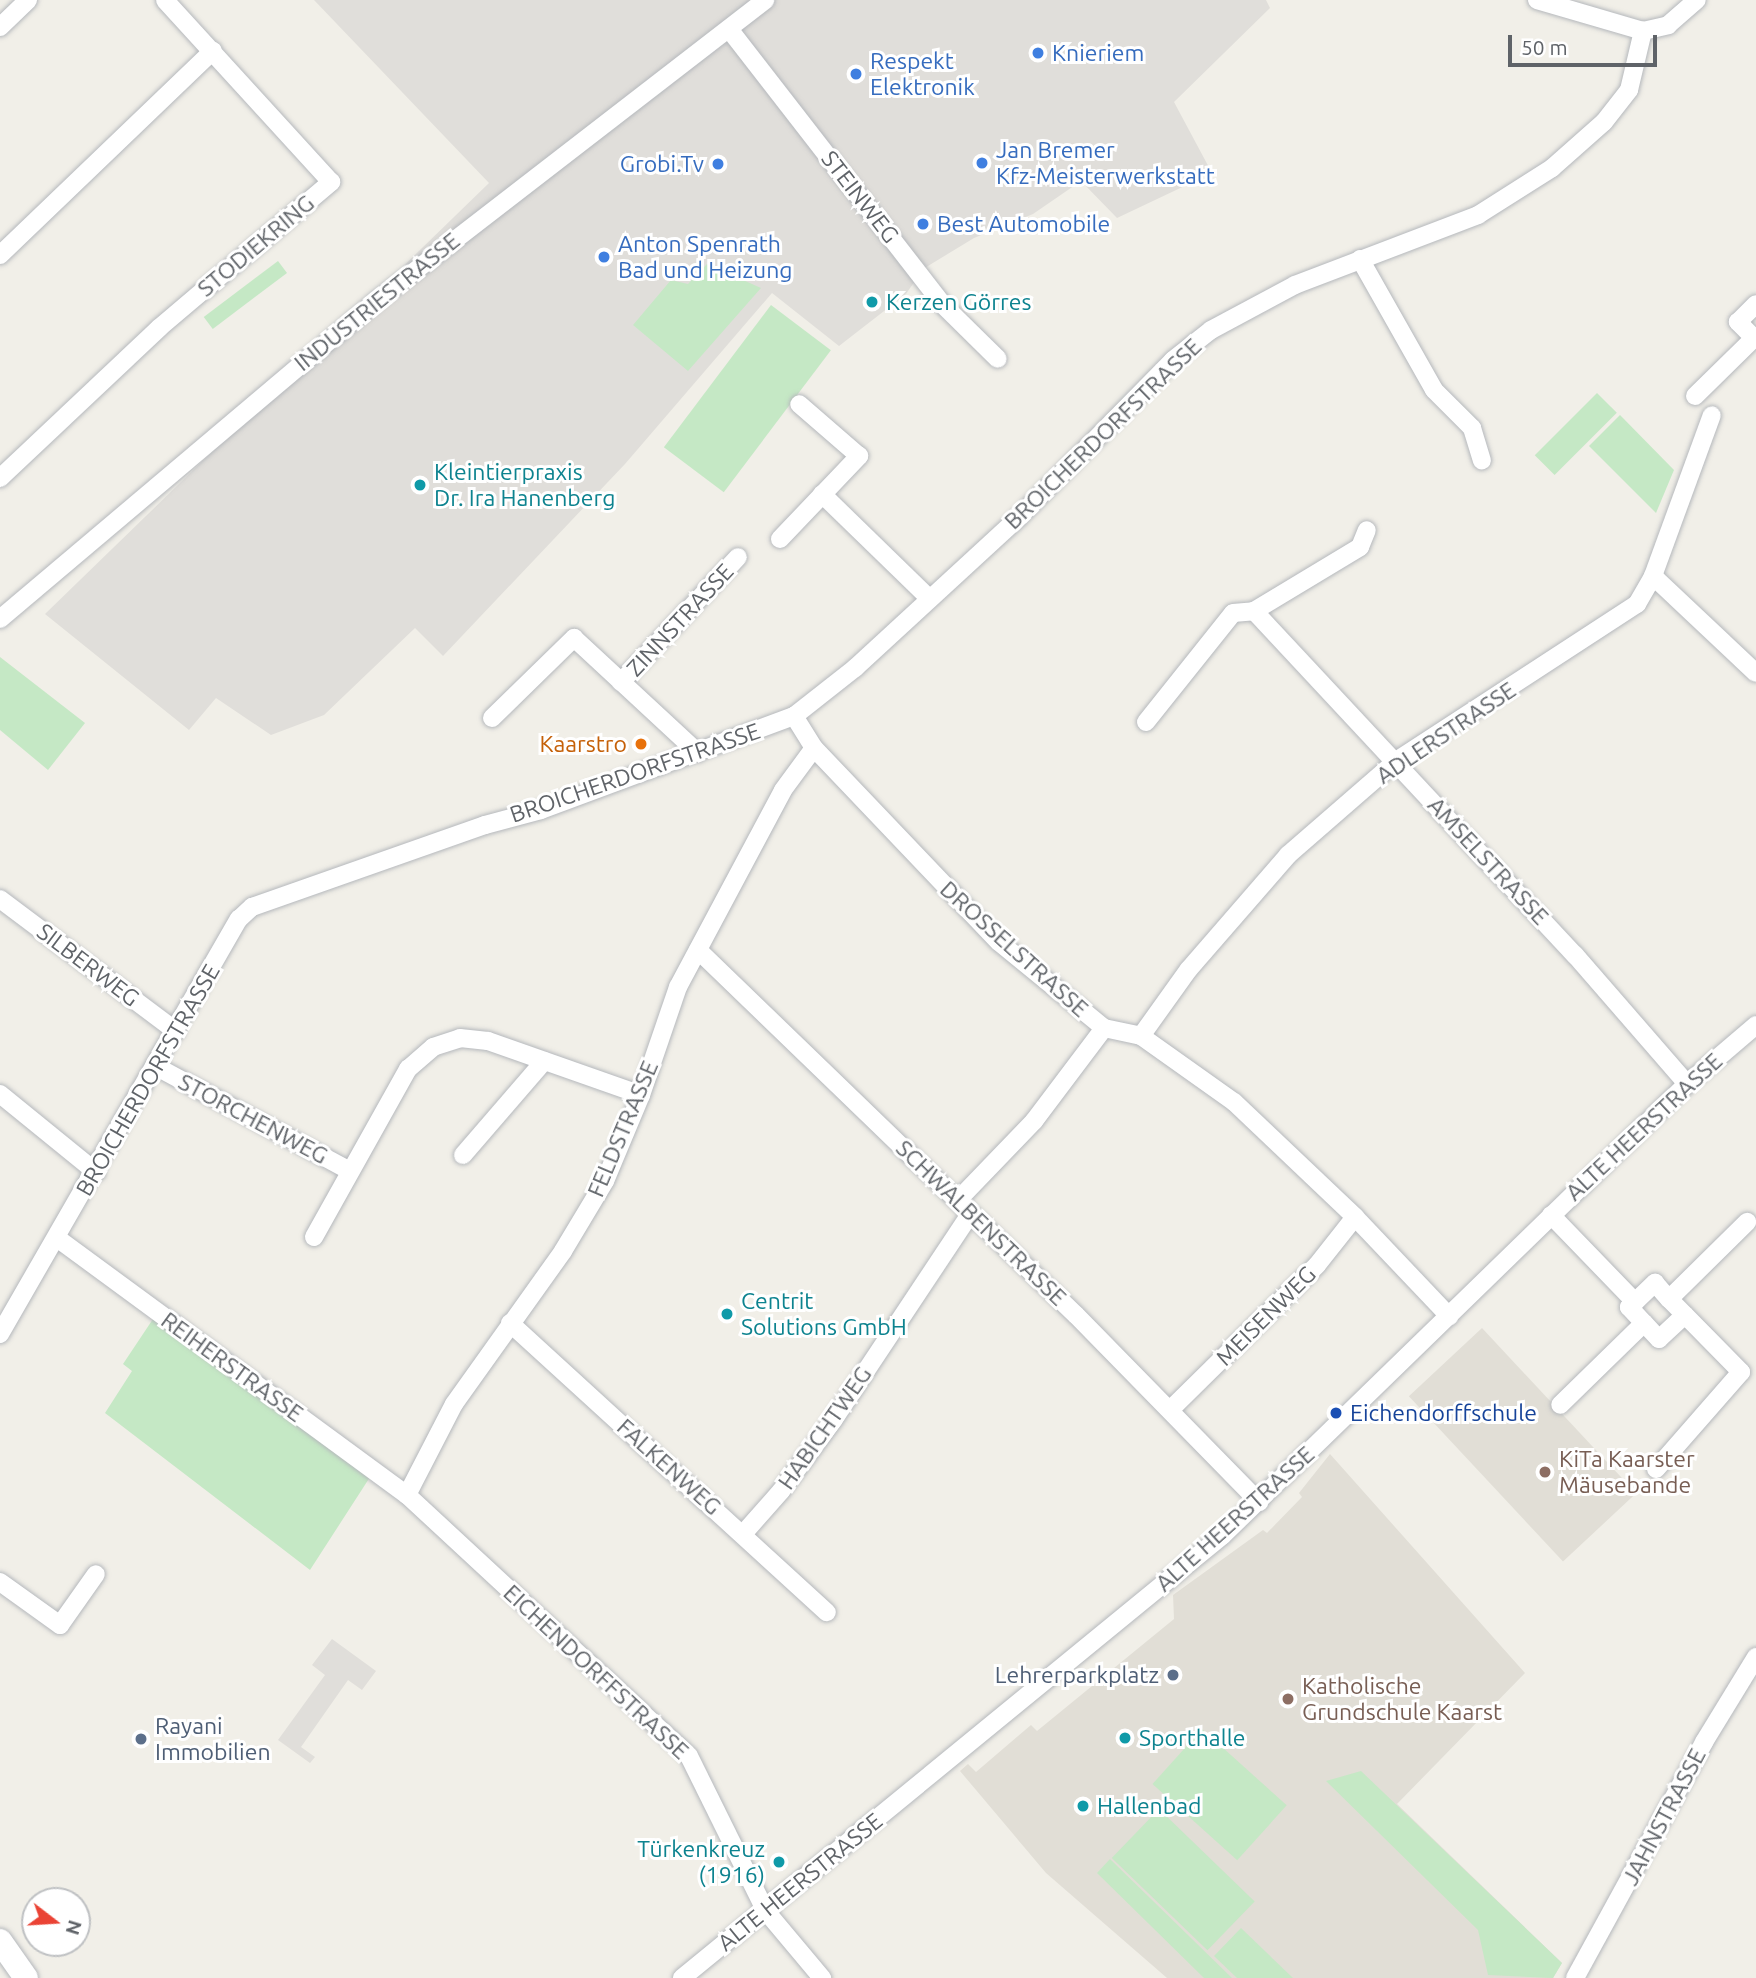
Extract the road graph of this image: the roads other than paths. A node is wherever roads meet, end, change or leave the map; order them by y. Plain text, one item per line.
1 (28, 0) edge
2 (165, 0) edge
3 (765, 0) edge
4 (1537, 0) edge
5 (1697, 0) edge
6 (0, 27) edge
7 (729, 29) junction
8 (1643, 31) junction
9 (213, 51) junction
10 (0, 255) edge
11 (1360, 259) junction
12 (1756, 304) edge
13 (998, 359) dead end
14 (1695, 396) dead end
15 (799, 404) dead end
16 (1712, 415) dead end
17 (1482, 461) dead end
18 (0, 478) edge
19 (822, 494) junction
20 (1367, 530) dead end
21 (780, 539) dead end
22 (738, 558) dead end
23 (1653, 576) junction
24 (929, 598) junction
25 (1254, 611) junction
26 (0, 619) edge
27 (1756, 673) edge
28 (621, 682) junction
29 (794, 716) junction
30 (492, 718) dead end
31 (1146, 723) dead end
32 (814, 748) junction
33 (698, 754) junction
34 (1396, 761) junction
35 (0, 899) edge
36 (698, 950) junction
37 (1756, 1024) edge
38 (1104, 1028) junction
39 (176, 1031) junction
40 (1141, 1036) junction
41 (544, 1061) junction
42 (157, 1067) junction
43 (1688, 1084) junction
44 (0, 1094) edge
45 (641, 1095) junction
46 (463, 1155) dead end
47 (349, 1171) junction
48 (96, 1172) junction
49 (958, 1200) junction
50 (971, 1213) junction
51 (1551, 1215) junction
52 (1355, 1217) junction
53 (1747, 1222) dead end
54 (314, 1237) dead end
55 (57, 1238) junction
56 (1669, 1299) junction
57 (1635, 1302) junction
58 (1448, 1315) junction
59 (1685, 1315) junction
60 (1644, 1323) junction
61 (510, 1324) junction
62 (0, 1334) edge
63 (1560, 1405) dead end
64 (1170, 1410) junction
65 (1656, 1469) dead end
66 (407, 1495) junction
67 (1259, 1502) junction
68 (743, 1534) junction
69 (96, 1574) dead end
70 (0, 1582) edge
71 (827, 1612) dead end
72 (1756, 1657) edge
73 (765, 1910) junction
74 (0, 1941) edge
75 (26, 1978) edge
76 (682, 1978) edge
77 (822, 1978) edge
78 (1575, 1978) edge

1 - 6 street
2 - 9 street, STODIEKRING
3 - 7 street, INDUSTRIESTRASSE
4 - 8 street
5 - 8 street
7 - 13 street, STEINWEG
7 - 26 street, INDUSTRIESTRASSE
8 - 11 street, BROICHERDORFSTRASSE
9 - 10 street
9 - 18 street, STODIEKRING
11 - 17 street
11 - 24 street, BROICHERDORFSTRASSE
12 - 14 street
15 - 19 street
16 - 23 street, ADLERSTRASSE
19 - 21 street
19 - 24 street
20 - 25 street
22 - 28 street, ZINNSTRASSE
23 - 27 street
23 - 34 street, ADLERSTRASSE
24 - 29 street, BROICHERDORFSTRASSE
25 - 31 street
25 - 34 street, AMSELSTRASSE
28 - 30 street, ZINNSTRASSE
28 - 33 street, ZINNSTRASSE
29 - 32 street, DROSSELSTRASSE
29 - 33 street, BROICHERDORFSTRASSE
32 - 36 street, FELDSTRASSE
32 - 38 street, DROSSELSTRASSE
33 - 39 street, BROICHERDORFSTRASSE
34 - 40 street, ADLERSTRASSE
34 - 43 street, AMSELSTRASSE
35 - 39 street, SILBERWEG
36 - 45 street, FELDSTRASSE
36 - 49 street, SCHWALBENSTRASSE
37 - 43 street, ALTE HEERSTRASSE
38 - 40 street, DROSSELSTRASSE
38 - 49 street
39 - 42 street, BROICHERDORFSTRASSE
40 - 52 street, DROSSELSTRASSE
41 - 45 street, STORCHENWEG
41 - 46 street
41 - 47 street, STORCHENWEG
42 - 47 street, STORCHENWEG
42 - 48 street, BROICHERDORFSTRASSE
43 - 51 street, ALTE HEERSTRASSE
44 - 48 street
45 - 61 street, FELDSTRASSE
47 - 54 street, STORCHENWEG
48 - 55 street, BROICHERDORFSTRASSE
49 - 50 street, SCHWALBENSTRASSE
50 - 64 street, SCHWALBENSTRASSE
50 - 68 street, HABICHTWEG
51 - 57 street
51 - 58 street, ALTE HEERSTRASSE
52 - 58 street, DROSSELSTRASSE
52 - 64 street, MEISENWEG
53 - 56 street
55 - 62 street, BROICHERDORFSTRASSE
55 - 66 street, REIHERSTRASSE
56 - 57 street
56 - 59 street
57 - 60 street
58 - 67 street, ALTE HEERSTRASSE
59 - 60 street
59 - 65 street
60 - 63 street
61 - 66 street, FELDSTRASSE
61 - 68 street, FALKENWEG
64 - 67 street, SCHWALBENSTRASSE
66 - 73 street, EICHENDORFFSTRASSE
67 - 73 street, ALTE HEERSTRASSE
68 - 71 street, FALKENWEG
69 - 70 street
72 - 78 street, JAHNSTRASSE
73 - 76 street, ALTE HEERSTRASSE
73 - 77 street, EICHENDORFFSTRASSE
74 - 75 main road

